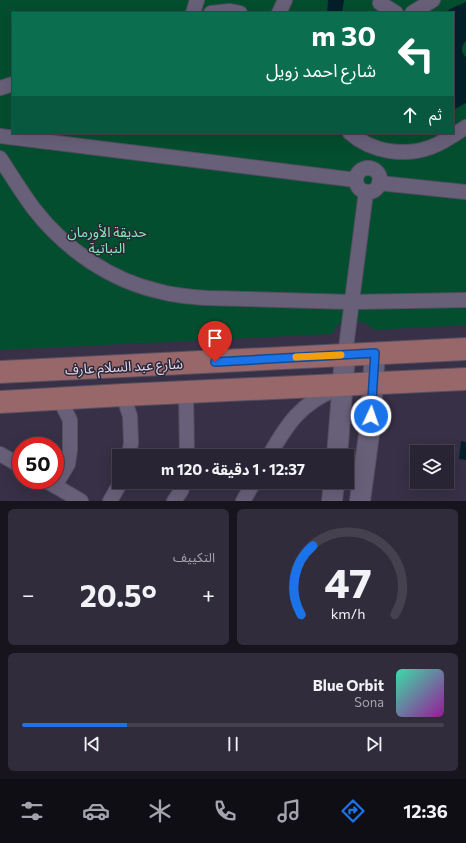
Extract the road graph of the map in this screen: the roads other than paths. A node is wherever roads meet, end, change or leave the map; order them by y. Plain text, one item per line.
1 (197, 0) edge
2 (284, 0) edge
3 (433, 0) edge
4 (380, 5) edge
5 (193, 12) edge
6 (220, 12) edge
7 (235, 12) edge
8 (279, 12) edge
9 (394, 12) edge
10 (414, 12) edge
11 (12, 84) edge
12 (0, 88) edge
13 (466, 128) edge
14 (352, 134) edge
15 (0, 136) edge
16 (368, 145) junction
17 (0, 158) edge
18 (367, 168) junction
19 (356, 180) junction
20 (379, 183) junction
21 (366, 192) junction
22 (466, 192) edge
23 (466, 300) edge
24 (351, 302) junction
25 (466, 349) edge
26 (375, 353) junction
27 (345, 355) junction
28 (0, 372) edge
29 (466, 379) edge
30 (372, 383) junction
31 (343, 385) junction
32 (186, 392) junction
33 (123, 395) junction
34 (59, 398) junction
35 (0, 402) edge
36 (130, 449) edge
37 (187, 449) edge
38 (273, 449) edge
39 (337, 449) edge
40 (0, 454) edge
41 (12, 461) edge
42 (64, 468) edge
43 (60, 489) edge
44 (117, 489) edge
45 (181, 489) edge
46 (250, 489) edge
47 (333, 489) edge
48 (81, 501) edge
49 (110, 501) edge
50 (174, 501) edge
51 (243, 501) edge
52 (332, 501) edge
53 (360, 501) edge

1 - 5 street
2 - 8 street
3 - 10 street
4 - 9 street
6 - 7 street
11 - 12 street
13 - 16 street
14 - 16 street
15 - 19 street
16 - 18 street
17 - 24 street
18 - 19 street
18 - 20 street
19 - 21 street
20 - 21 street
20 - 22 street
21 - 24 street
23 - 24 street
24 - 27 street
25 - 26 main road, شارع عبد السلام عارف
26 - 27 main road, شارع عبد السلام عارف
26 - 30 main road
27 - 28 main road, شارع عبد السلام عارف
27 - 31 main road
29 - 30 main road, شارع عبد السلام عارف
30 - 31 main road, شارع عبد السلام عارف
30 - 53 main road
31 - 32 main road, شارع عبد السلام عارف
31 - 38 street
31 - 39 main road
32 - 33 main road, شارع عبد السلام عارف
32 - 37 street
33 - 34 main road, شارع عبد السلام عارف
33 - 36 street
34 - 35 main road, شارع عبد السلام عارف
34 - 42 street
40 - 41 street
43 - 48 street
44 - 49 street
45 - 50 street
46 - 51 street
47 - 52 main road

